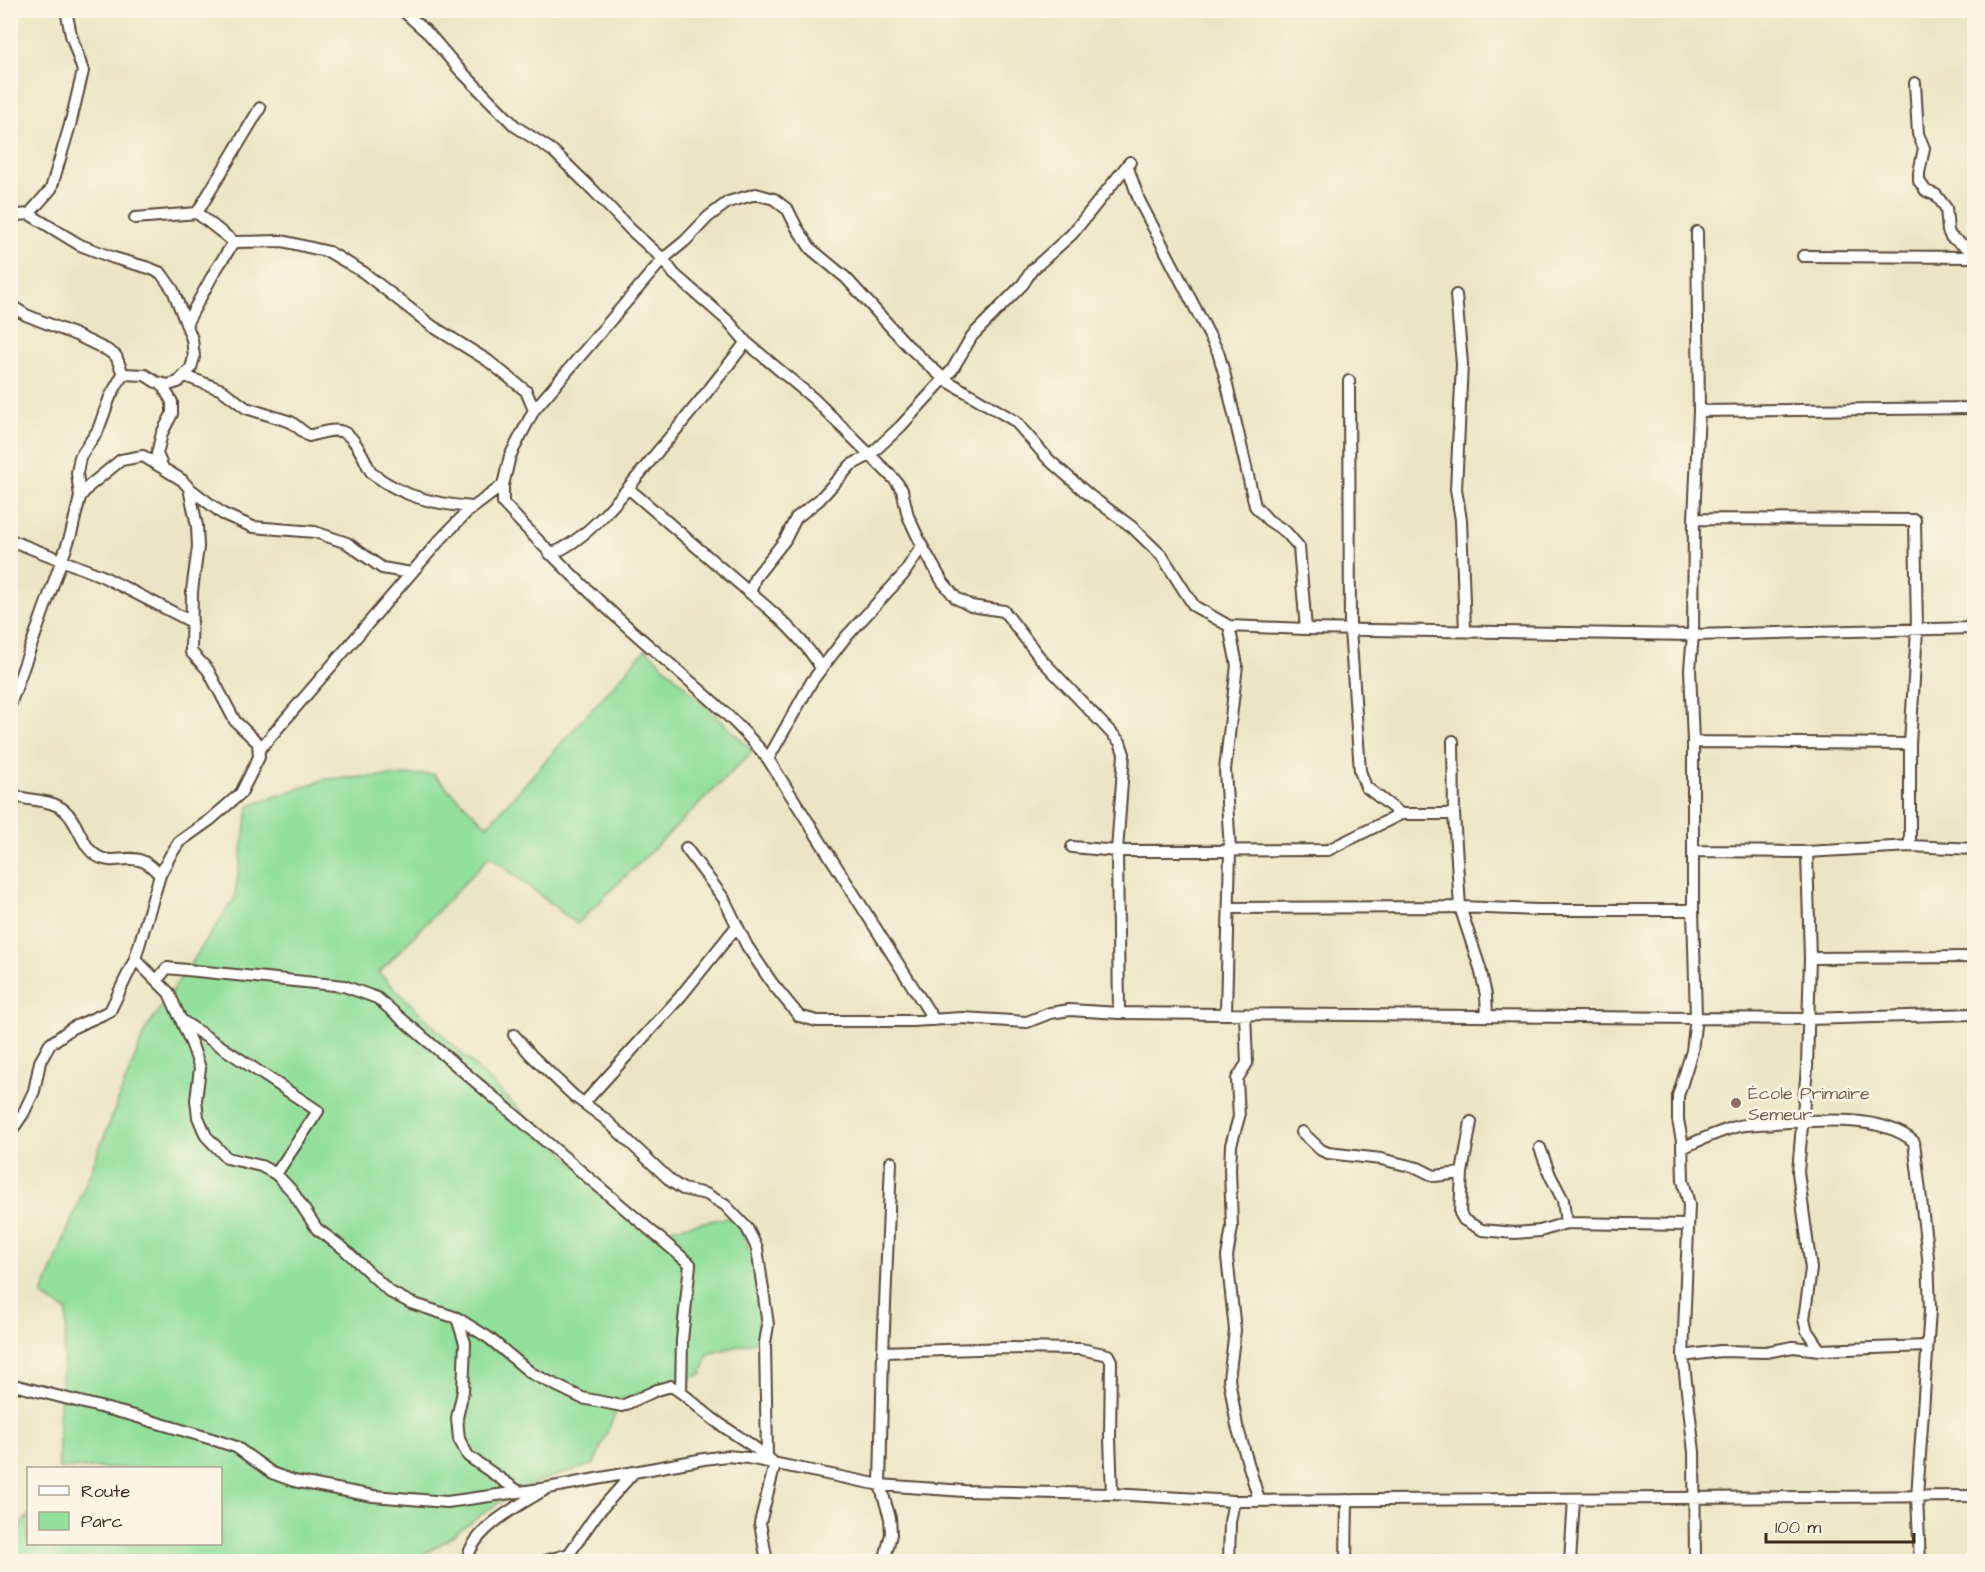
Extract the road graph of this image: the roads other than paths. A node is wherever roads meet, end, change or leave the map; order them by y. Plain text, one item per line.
1 (66, 10) edge
2 (402, 10) edge
3 (1915, 83) dead end
4 (260, 108) dead end
5 (10, 213) edge
6 (197, 213) junction
7 (29, 214) junction
8 (135, 218) dead end
9 (1697, 232) dead end
10 (234, 242) junction
11 (1974, 252) edge
12 (1803, 256) dead end
13 (1974, 257) edge
14 (663, 259) junction
15 (1456, 295) dead end
16 (10, 305) edge
17 (186, 324) junction
18 (746, 342) junction
19 (123, 374) junction
20 (185, 376) junction
21 (944, 379) junction
22 (1349, 381) dead end
23 (161, 383) junction
24 (1974, 408) edge
25 (534, 410) junction
26 (1700, 411) junction
27 (870, 455) junction
28 (163, 468) junction
29 (503, 485) junction
30 (189, 488) junction
31 (628, 488) junction
32 (80, 497) junction
33 (473, 507) junction
34 (1694, 519) junction
35 (10, 540) edge
36 (922, 546) junction
37 (550, 554) junction
38 (62, 560) junction
39 (411, 573) junction
40 (750, 593) junction
41 (192, 622) junction
42 (1229, 626) junction
43 (1974, 628) edge
44 (1306, 629) junction
45 (1350, 629) junction
46 (1917, 630) junction
47 (1466, 631) junction
48 (1694, 635) junction
49 (821, 668) junction
50 (10, 705) edge
51 (1453, 741) dead end
52 (1694, 742) junction
53 (1910, 744) junction
54 (259, 750) junction
55 (768, 759) junction
56 (10, 794) edge
57 (1401, 814) junction
58 (1454, 814) junction
59 (1910, 846) junction
60 (1072, 847) dead end
61 (686, 848) dead end
62 (1974, 849) edge
63 (1230, 850) junction
64 (1117, 851) junction
65 (1694, 851) junction
66 (1807, 852) junction
67 (160, 875) junction
68 (1460, 907) junction
69 (1228, 908) junction
70 (1694, 910) junction
71 (736, 926) junction
72 (1974, 957) edge
73 (1810, 958) junction
74 (135, 959) junction
75 (157, 980) junction
76 (1119, 1013) junction
77 (1226, 1013) junction
78 (1245, 1014) junction
79 (1974, 1014) edge
80 (1487, 1016) junction
81 (1696, 1017) junction
82 (180, 1019) junction
83 (1808, 1019) junction
84 (934, 1020) junction
85 (514, 1035) dead end
86 (584, 1103) junction
87 (1801, 1120) junction
88 (1471, 1122) dead end
89 (1302, 1132) dead end
90 (10, 1133) edge
91 (1540, 1148) dead end
92 (1682, 1148) junction
93 (891, 1162) dead end
94 (1462, 1173) junction
95 (276, 1174) junction
96 (1566, 1223) junction
97 (1688, 1226) junction
98 (457, 1318) junction
99 (1927, 1346) junction
100 (1820, 1350) junction
101 (883, 1352) junction
102 (1683, 1356) junction
103 (10, 1384) edge
104 (681, 1392) junction
105 (771, 1460) junction
106 (634, 1472) junction
107 (880, 1485) junction
108 (548, 1488) junction
109 (518, 1491) junction
110 (1112, 1494) junction
111 (1974, 1496) edge
112 (1917, 1497) junction
113 (1574, 1499) junction
114 (1694, 1499) junction
115 (1259, 1500) junction
116 (1347, 1500) junction
117 (1234, 1501) junction
118 (467, 1562) edge
119 (542, 1562) edge
120 (767, 1562) edge
121 (884, 1562) edge
122 (1229, 1562) edge
123 (1346, 1562) edge
124 (1570, 1562) edge
125 (1695, 1562) edge
126 (1920, 1562) edge

1 - 7 street
2 - 14 street
3 - 11 street
4 - 6 street
5 - 7 street
6 - 8 street
6 - 10 street
7 - 17 street
9 - 26 street
10 - 17 street
10 - 25 street
12 - 13 street
14 - 18 street
14 - 21 street
14 - 25 street
15 - 47 street
16 - 19 street
17 - 20 street
18 - 27 street
18 - 31 street
19 - 23 street
19 - 32 street
20 - 23 street
20 - 33 street
21 - 27 street
21 - 42 street
21 - 44 street
22 - 45 street
23 - 28 street
24 - 26 street
25 - 29 street
26 - 34 street
27 - 36 street
27 - 40 street
28 - 30 street
28 - 32 street
29 - 33 street
29 - 37 street
30 - 39 street
30 - 41 street
31 - 37 street
31 - 40 street
32 - 38 street
33 - 39 street
34 - 46 street
34 - 48 street
35 - 38 street
36 - 49 street
36 - 64 street
37 - 55 street
38 - 41 street
38 - 50 street
39 - 54 street
40 - 49 street
41 - 54 street
42 - 44 street
42 - 63 street
43 - 46 street
44 - 45 street
45 - 47 street
45 - 57 street
46 - 48 street
46 - 53 street
47 - 48 street
48 - 52 street
49 - 55 street
51 - 58 street
52 - 53 street
52 - 65 street
53 - 59 street
54 - 67 street
55 - 84 street
56 - 67 street
57 - 58 street
57 - 63 street
58 - 68 street
59 - 62 street
59 - 66 street
60 - 64 street
61 - 71 street
63 - 64 street
63 - 69 street
64 - 76 street
65 - 66 street
65 - 70 street
66 - 73 street
67 - 74 street
68 - 69 street
68 - 70 street
68 - 80 street
69 - 77 street
70 - 81 street
71 - 84 street
71 - 86 street
72 - 73 street
73 - 83 street
74 - 75 street
74 - 90 street
75 - 82 street
75 - 104 street
76 - 77 street
76 - 84 street
77 - 78 street
78 - 80 street
78 - 115 street
79 - 83 street
80 - 81 street
81 - 83 street
81 - 92 street
82 - 95 street
82 - 95 street
83 - 87 street
85 - 86 street
86 - 105 street
87 - 92 street
87 - 99 street
87 - 100 street
88 - 94 street
89 - 94 street
91 - 96 street
92 - 97 street
93 - 101 street
94 - 96 street
95 - 98 street
96 - 97 street
97 - 102 street
98 - 104 street
98 - 109 street
99 - 100 street
99 - 112 street
100 - 102 street
101 - 107 street
101 - 110 street
102 - 114 street
103 - 109 street
104 - 105 street
105 - 106 street
105 - 107 street
105 - 120 street
106 - 108 street
106 - 119 street
107 - 110 street
107 - 121 street
108 - 109 street
108 - 118 street
110 - 117 street
111 - 112 street
112 - 114 street
112 - 126 street
113 - 114 street
113 - 116 street
113 - 124 street
114 - 125 street
115 - 116 street
115 - 117 street
116 - 123 street
117 - 122 street

